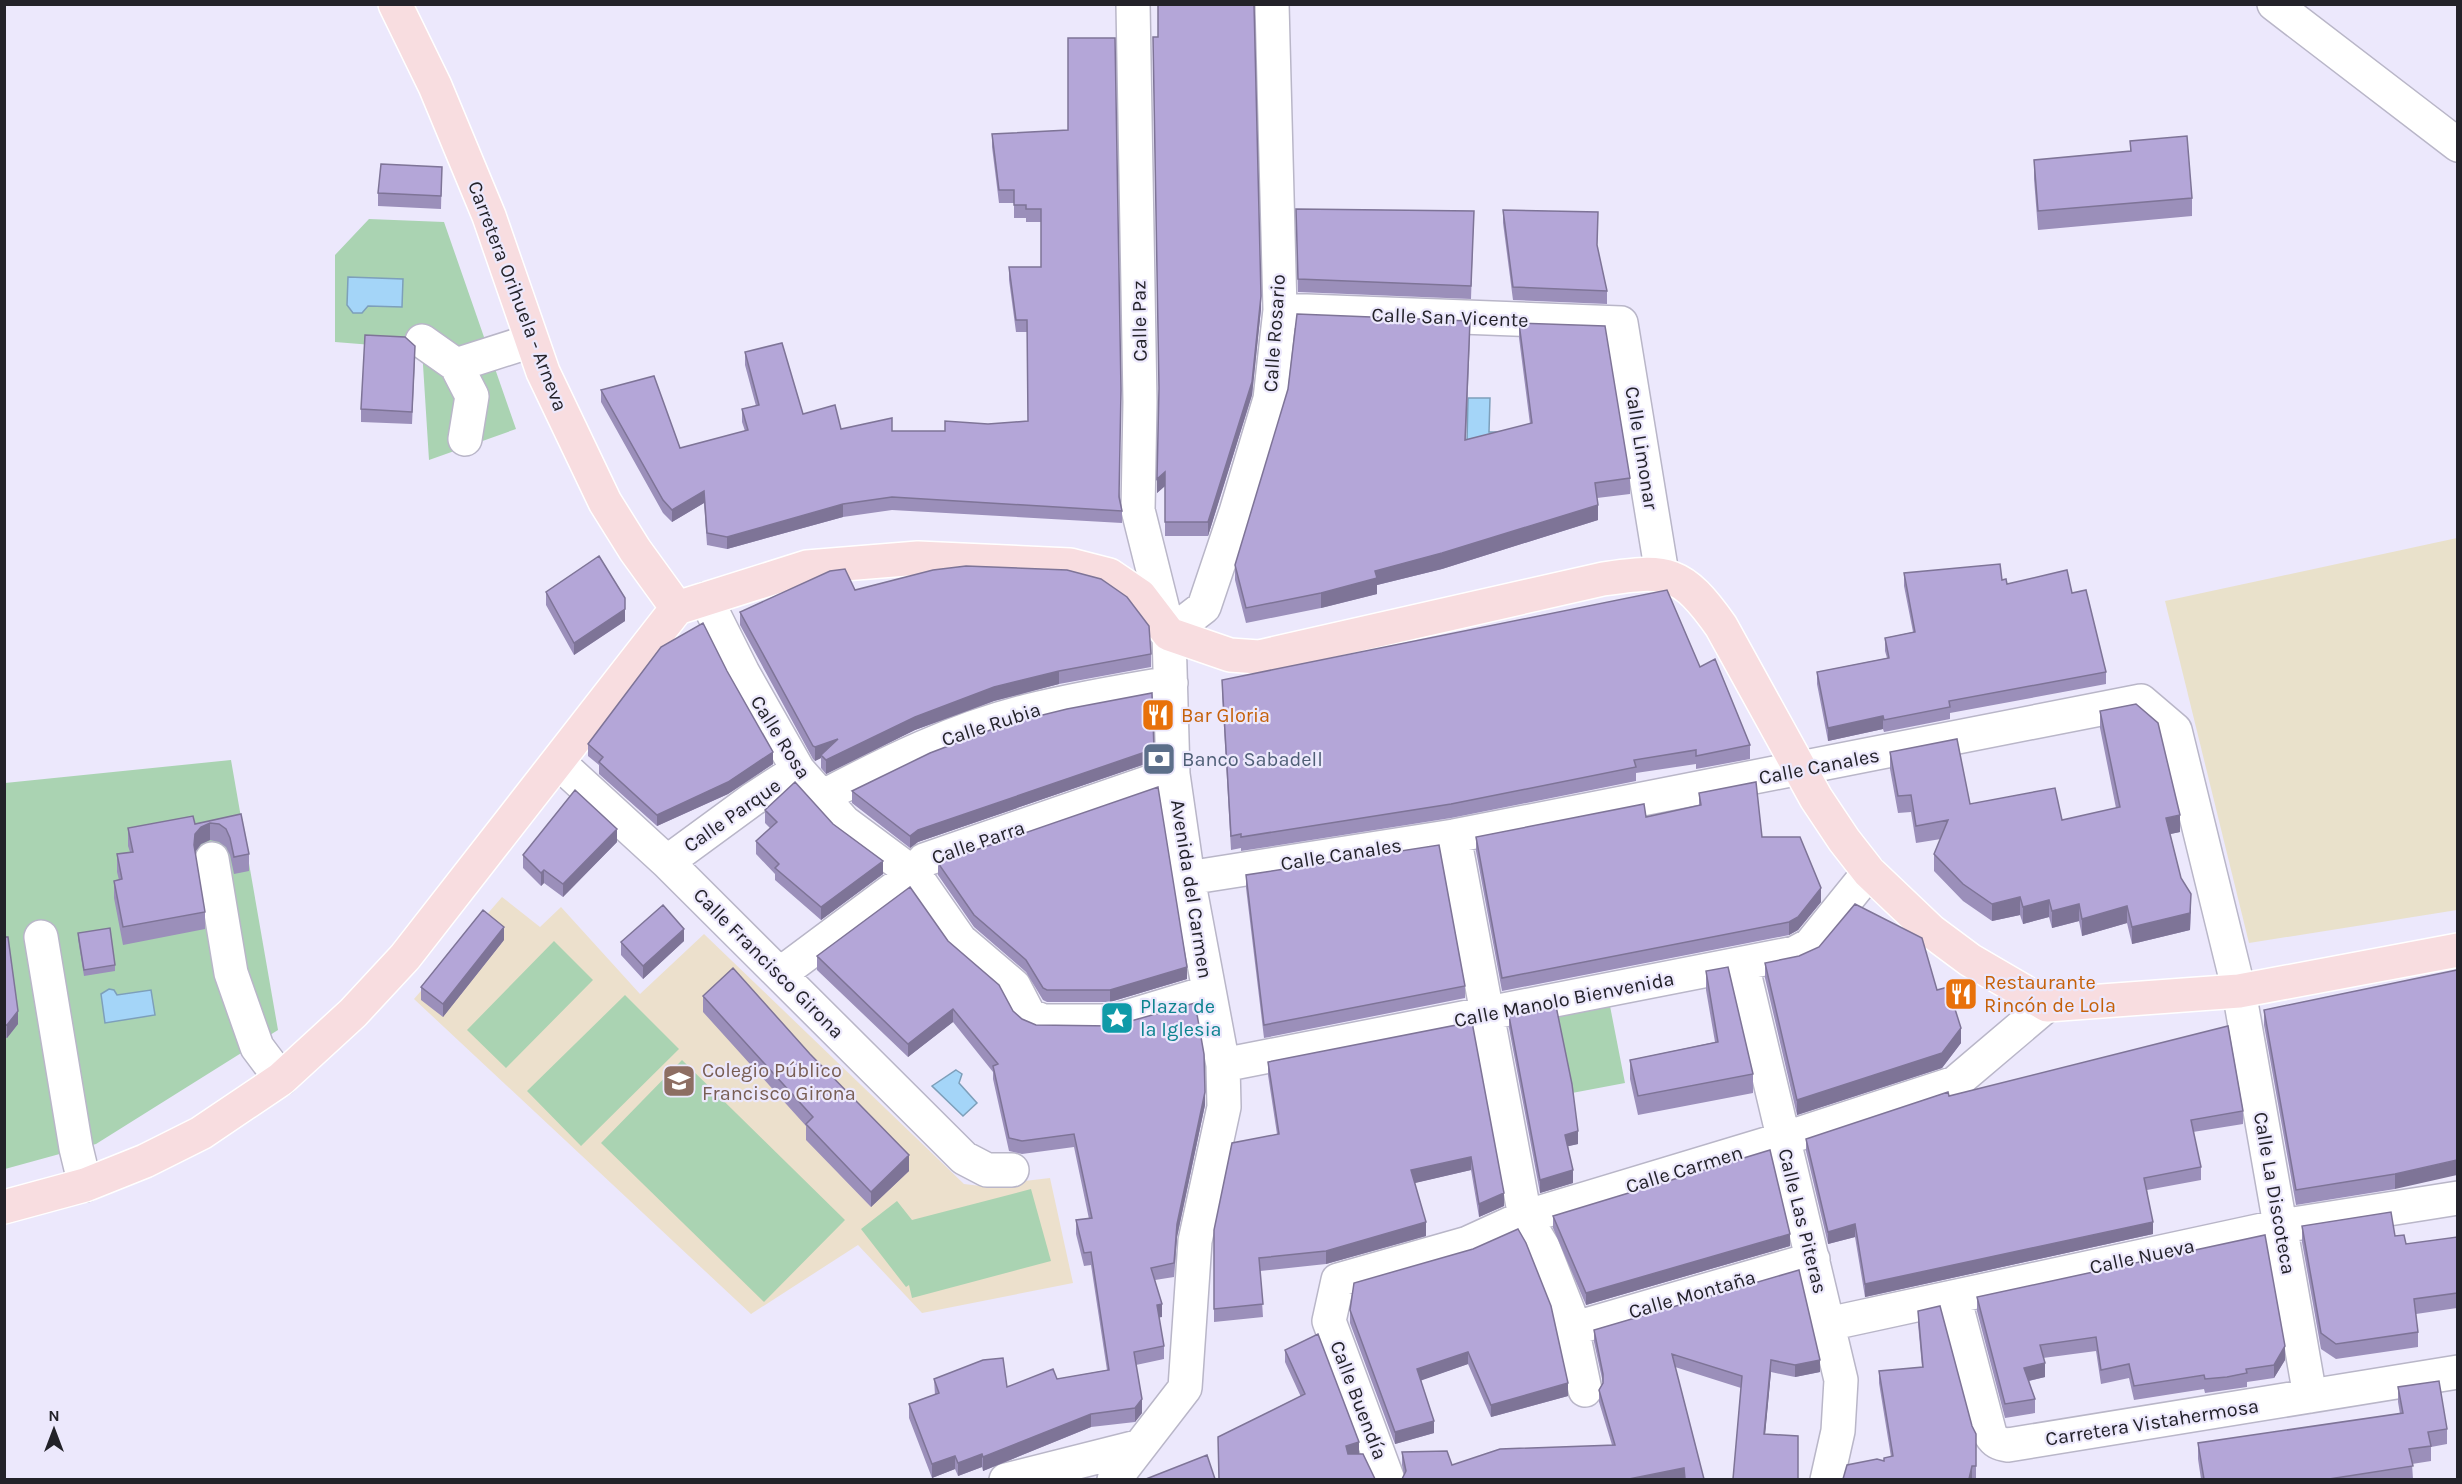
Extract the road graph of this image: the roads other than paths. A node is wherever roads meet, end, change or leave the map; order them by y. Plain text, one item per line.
1 (395, 4) edge
2 (1132, 4) edge
3 (1272, 4) edge
4 (2274, 4) edge
5 (2457, 145) edge
6 (1280, 310) junction
7 (1621, 323) joint
8 (422, 341) dead end
9 (531, 341) junction
10 (456, 365) junction
11 (465, 439) dead end
12 (1662, 574) junction
13 (691, 603) junction
14 (1169, 634) junction
15 (1171, 683) junction
16 (558, 762) junction
17 (798, 770) junction
18 (1800, 770) junction
19 (1173, 774) junction
20 (822, 797) junction
21 (1454, 836) junction
22 (212, 859) dead end
23 (667, 862) junction
24 (1869, 872) junction
25 (914, 873) junction
26 (1188, 878) junction
27 (41, 937) dead end
28 (2457, 950) edge
29 (1742, 964) junction
30 (780, 974) junction
31 (2239, 991) junction
32 (1209, 992) junction
33 (2047, 1005) junction
34 (1487, 1014) junction
35 (1223, 1065) junction
36 (281, 1079) junction
37 (1784, 1139) junction
38 (1012, 1170) dead end
39 (85, 1185) junction
40 (2457, 1198) edge
41 (4, 1207) edge
42 (1525, 1217) junction
43 (2280, 1226) junction
44 (1813, 1259) junction
45 (1954, 1297) junction
46 (1329, 1322) joint
47 (1828, 1324) junction
48 (1572, 1329) junction
49 (2457, 1372) edge
50 (1585, 1390) dead end
51 (2310, 1396) junction
52 (1137, 1447) junction
53 (1006, 1479) edge
54 (1114, 1479) edge
55 (1388, 1479) edge
56 (1827, 1479) edge

1 - 9 main road, Carretera Orihuela - Arneva
2 - 14 street, Calle Paz
3 - 6 street, Calle Rosario
4 - 5 street
6 - 7 street, Calle San Vicente
6 - 14 street, Calle Rosario
7 - 12 street, Calle Limonar
8 - 10 street
9 - 10 street
9 - 13 main road, Carretera Orihuela - Arneva
10 - 11 street
12 - 14 main road
12 - 18 main road
13 - 14 main road
13 - 16 main road
13 - 17 street, Calle Rosa
14 - 15 street, Avenida del Carmen
15 - 19 street, Avenida del Carmen
15 - 20 street, Calle Rubia
16 - 23 street, Calle Francisco Girona
16 - 36 main road
17 - 20 street, Calle Rosa
17 - 23 street, Calle Parque
18 - 21 street, Calle Canales
18 - 24 main road
18 - 31 street, Calle Canales
19 - 25 street, Calle Parra
19 - 26 street, Avenida del Carmen
20 - 25 street, Calle Rosa
21 - 26 street, Calle Canales
21 - 34 street
22 - 36 street
23 - 30 street, Calle Francisco Girona
24 - 29 street, Calle Manolo Bienvenida
24 - 33 main road
25 - 30 street, Calle Parra
25 - 32 street, Calle Rosa
26 - 32 street, Avenida del Carmen
27 - 39 street
28 - 31 main road
29 - 34 street, Calle Manolo Bienvenida
29 - 37 street, Calle Las Piteras
30 - 38 street, Calle Francisco Girona
31 - 33 main road
31 - 43 street, Calle La Discoteca
32 - 35 street, Avenida del Carmen
33 - 37 street, Calle Carmen
34 - 35 street, Calle Manolo Bienvenida
34 - 42 street
35 - 52 street, Avenida del Carmen
36 - 39 main road
37 - 42 street, Calle Carmen
37 - 44 street, Calle Las Piteras
39 - 41 main road
40 - 43 street, Calle Nueva
42 - 46 street, Calle Carmen
42 - 48 street
43 - 45 street, Calle Nueva
43 - 51 street, Calle La Discoteca
44 - 47 street, Calle Las Piteras
44 - 48 street, Calle Montaña
45 - 47 street, Calle Nueva
45 - 51 street, Carretera Vistahermosa
46 - 55 street, Calle Buendía
47 - 56 street, Calle Las Piteras
48 - 50 street
49 - 51 street, Carretera Vistahermosa
52 - 53 street
52 - 54 street, Avenida del Carmen

